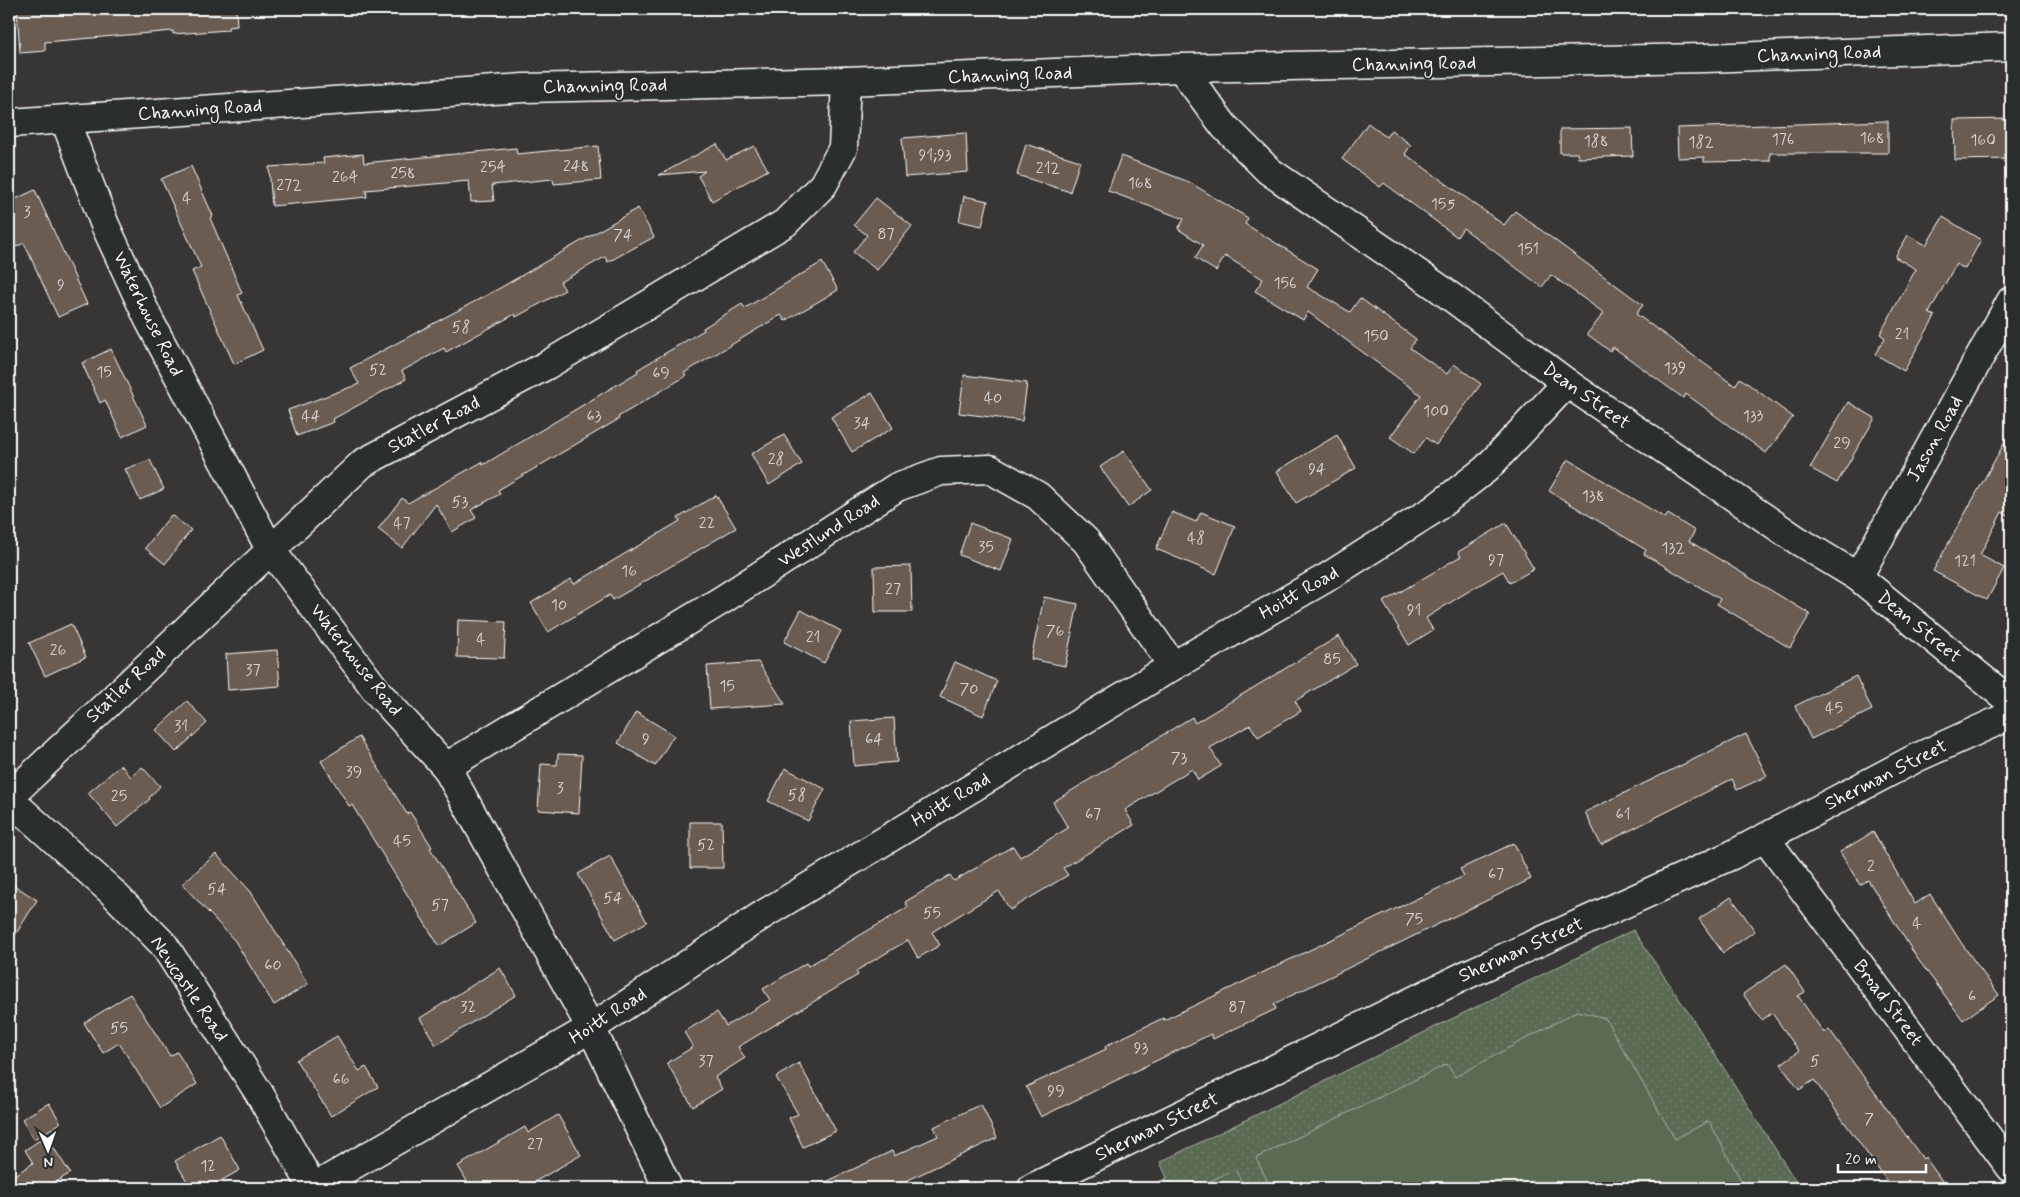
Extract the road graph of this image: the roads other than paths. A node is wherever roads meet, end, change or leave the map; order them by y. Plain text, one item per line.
1 (2011, 47) edge
2 (1181, 68) junction
3 (846, 81) junction
4 (66, 120) junction
5 (9, 123) edge
6 (2011, 301) edge
7 (1567, 384) junction
8 (270, 549) junction
9 (1858, 578) junction
10 (1172, 666) junction
11 (2011, 702) edge
12 (2011, 715) edge
13 (446, 767) junction
14 (9, 798) edge
15 (1765, 838) junction
16 (591, 1028) junction
17 (2011, 1168) edge
18 (313, 1188) edge
19 (668, 1188) edge
20 (1032, 1188) edge

1 - 2 street, Channing Road
2 - 3 street, Channing Road
2 - 7 street, Dean Street
3 - 4 street, Channing Road
3 - 8 street, Statler Road
4 - 5 street, Channing Road
4 - 8 street, Waterhouse Road
6 - 9 street, Jason Road
7 - 9 street, Dean Street
7 - 10 street, Hoitt Road
8 - 13 street, Waterhouse Road
8 - 14 street, Statler Road
9 - 11 street, Dean Street
10 - 13 street, Westlund Road
10 - 16 street, Hoitt Road
12 - 15 street, Sherman Street
13 - 16 street, Waterhouse Road
14 - 18 street, Newcastle Road
15 - 17 street, Broad Street
15 - 20 street, Sherman Street
16 - 18 street, Hoitt Road
16 - 19 street, Waterhouse Road

